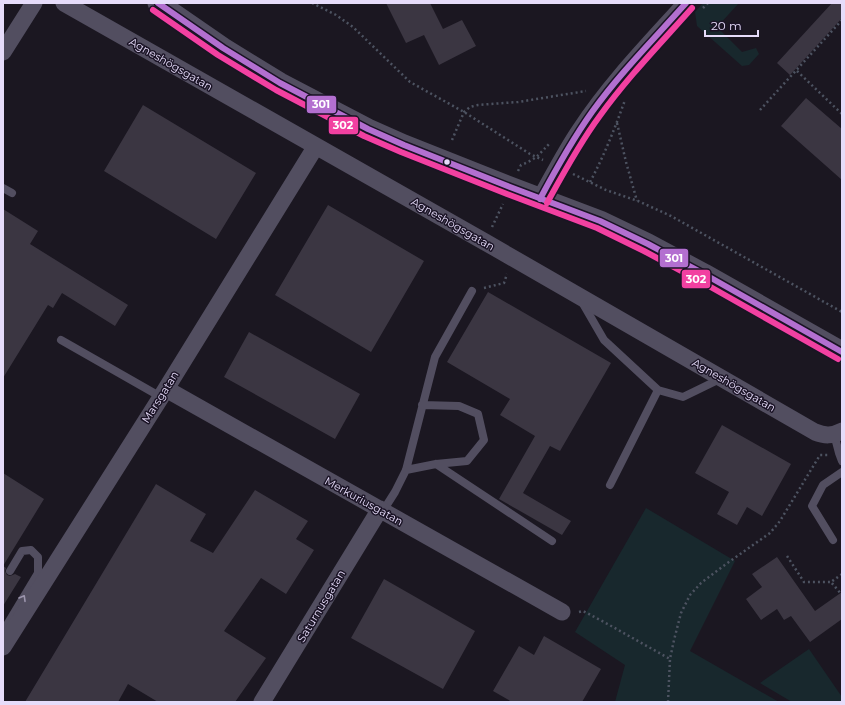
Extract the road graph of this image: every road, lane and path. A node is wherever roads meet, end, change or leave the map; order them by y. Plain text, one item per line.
1 (34, 3) edge
2 (64, 3) edge
3 (158, 3) edge
4 (312, 3) edge
5 (686, 3) edge
6 (708, 3) edge
7 (703, 8) dead end
8 (842, 20) edge
9 (3, 52) edge
10 (797, 71) junction
11 (588, 91) dead end
12 (625, 98) dead end
13 (760, 110) dead end
14 (464, 112) junction
15 (842, 114) edge
16 (617, 122) junction
17 (452, 140) dead end
18 (316, 146) junction
19 (558, 166) junction
20 (590, 182) junction
21 (3, 188) edge
22 (12, 193) dead end
23 (540, 199) junction
24 (638, 201) junction
25 (514, 258) junction
26 (472, 291) joint
27 (579, 296) junction
28 (842, 312) edge
29 (61, 340) dead end
30 (842, 352) edge
31 (722, 378) junction
32 (658, 390) junction
33 (163, 393) junction
34 (422, 405) junction
35 (838, 433) edge
36 (840, 457) edge
37 (436, 464) junction
38 (406, 470) junction
39 (842, 472) edge
40 (610, 485) dead end
41 (381, 510) junction
42 (833, 540) dead end
43 (552, 541) dead end
44 (787, 556) dead end
45 (10, 571) dead end
46 (842, 574) edge
47 (832, 582) junction
48 (842, 595) edge
49 (562, 612) joint
50 (5, 624) edge
51 (3, 632) edge
52 (3, 647) edge
53 (670, 659) junction
54 (262, 702) edge
55 (668, 702) edge

1 - 9 street
2 - 18 street, Agneshögsgatan
3 - 23 street
4 - 14 path
5 - 19 street
6 - 7 path
8 - 10 path
10 - 13 path
10 - 15 path
11 - 14 path
12 - 16 path
14 - 17 path
14 - 19 path
16 - 20 path
16 - 24 path
18 - 25 street, Agneshögsgatan
18 - 33 street, Marsgatan
19 - 20 path
19 - 23 street
20 - 24 path
21 - 22 lane
23 - 30 street
24 - 28 path
25 - 26 path
25 - 27 street, Agneshögsgatan
26 - 34 lane
27 - 31 street, Agneshögsgatan
27 - 32 lane
29 - 33 lane
31 - 32 lane
31 - 35 street, Agneshögsgatan
32 - 40 lane
33 - 41 street, Merkuriusgatan
33 - 52 street, Marsgatan
34 - 37 lane
34 - 38 lane
35 - 36 lane
36 - 53 path
37 - 38 lane
37 - 43 lane
38 - 41 lane
39 - 42 lane
41 - 49 street, Merkuriusgatan
41 - 54 street, Saturnusgatan
44 - 47 path
50 -> 45 lane
46 - 47 path
47 - 48 path
49 - 53 path
50 - 51 lane
53 - 55 path

